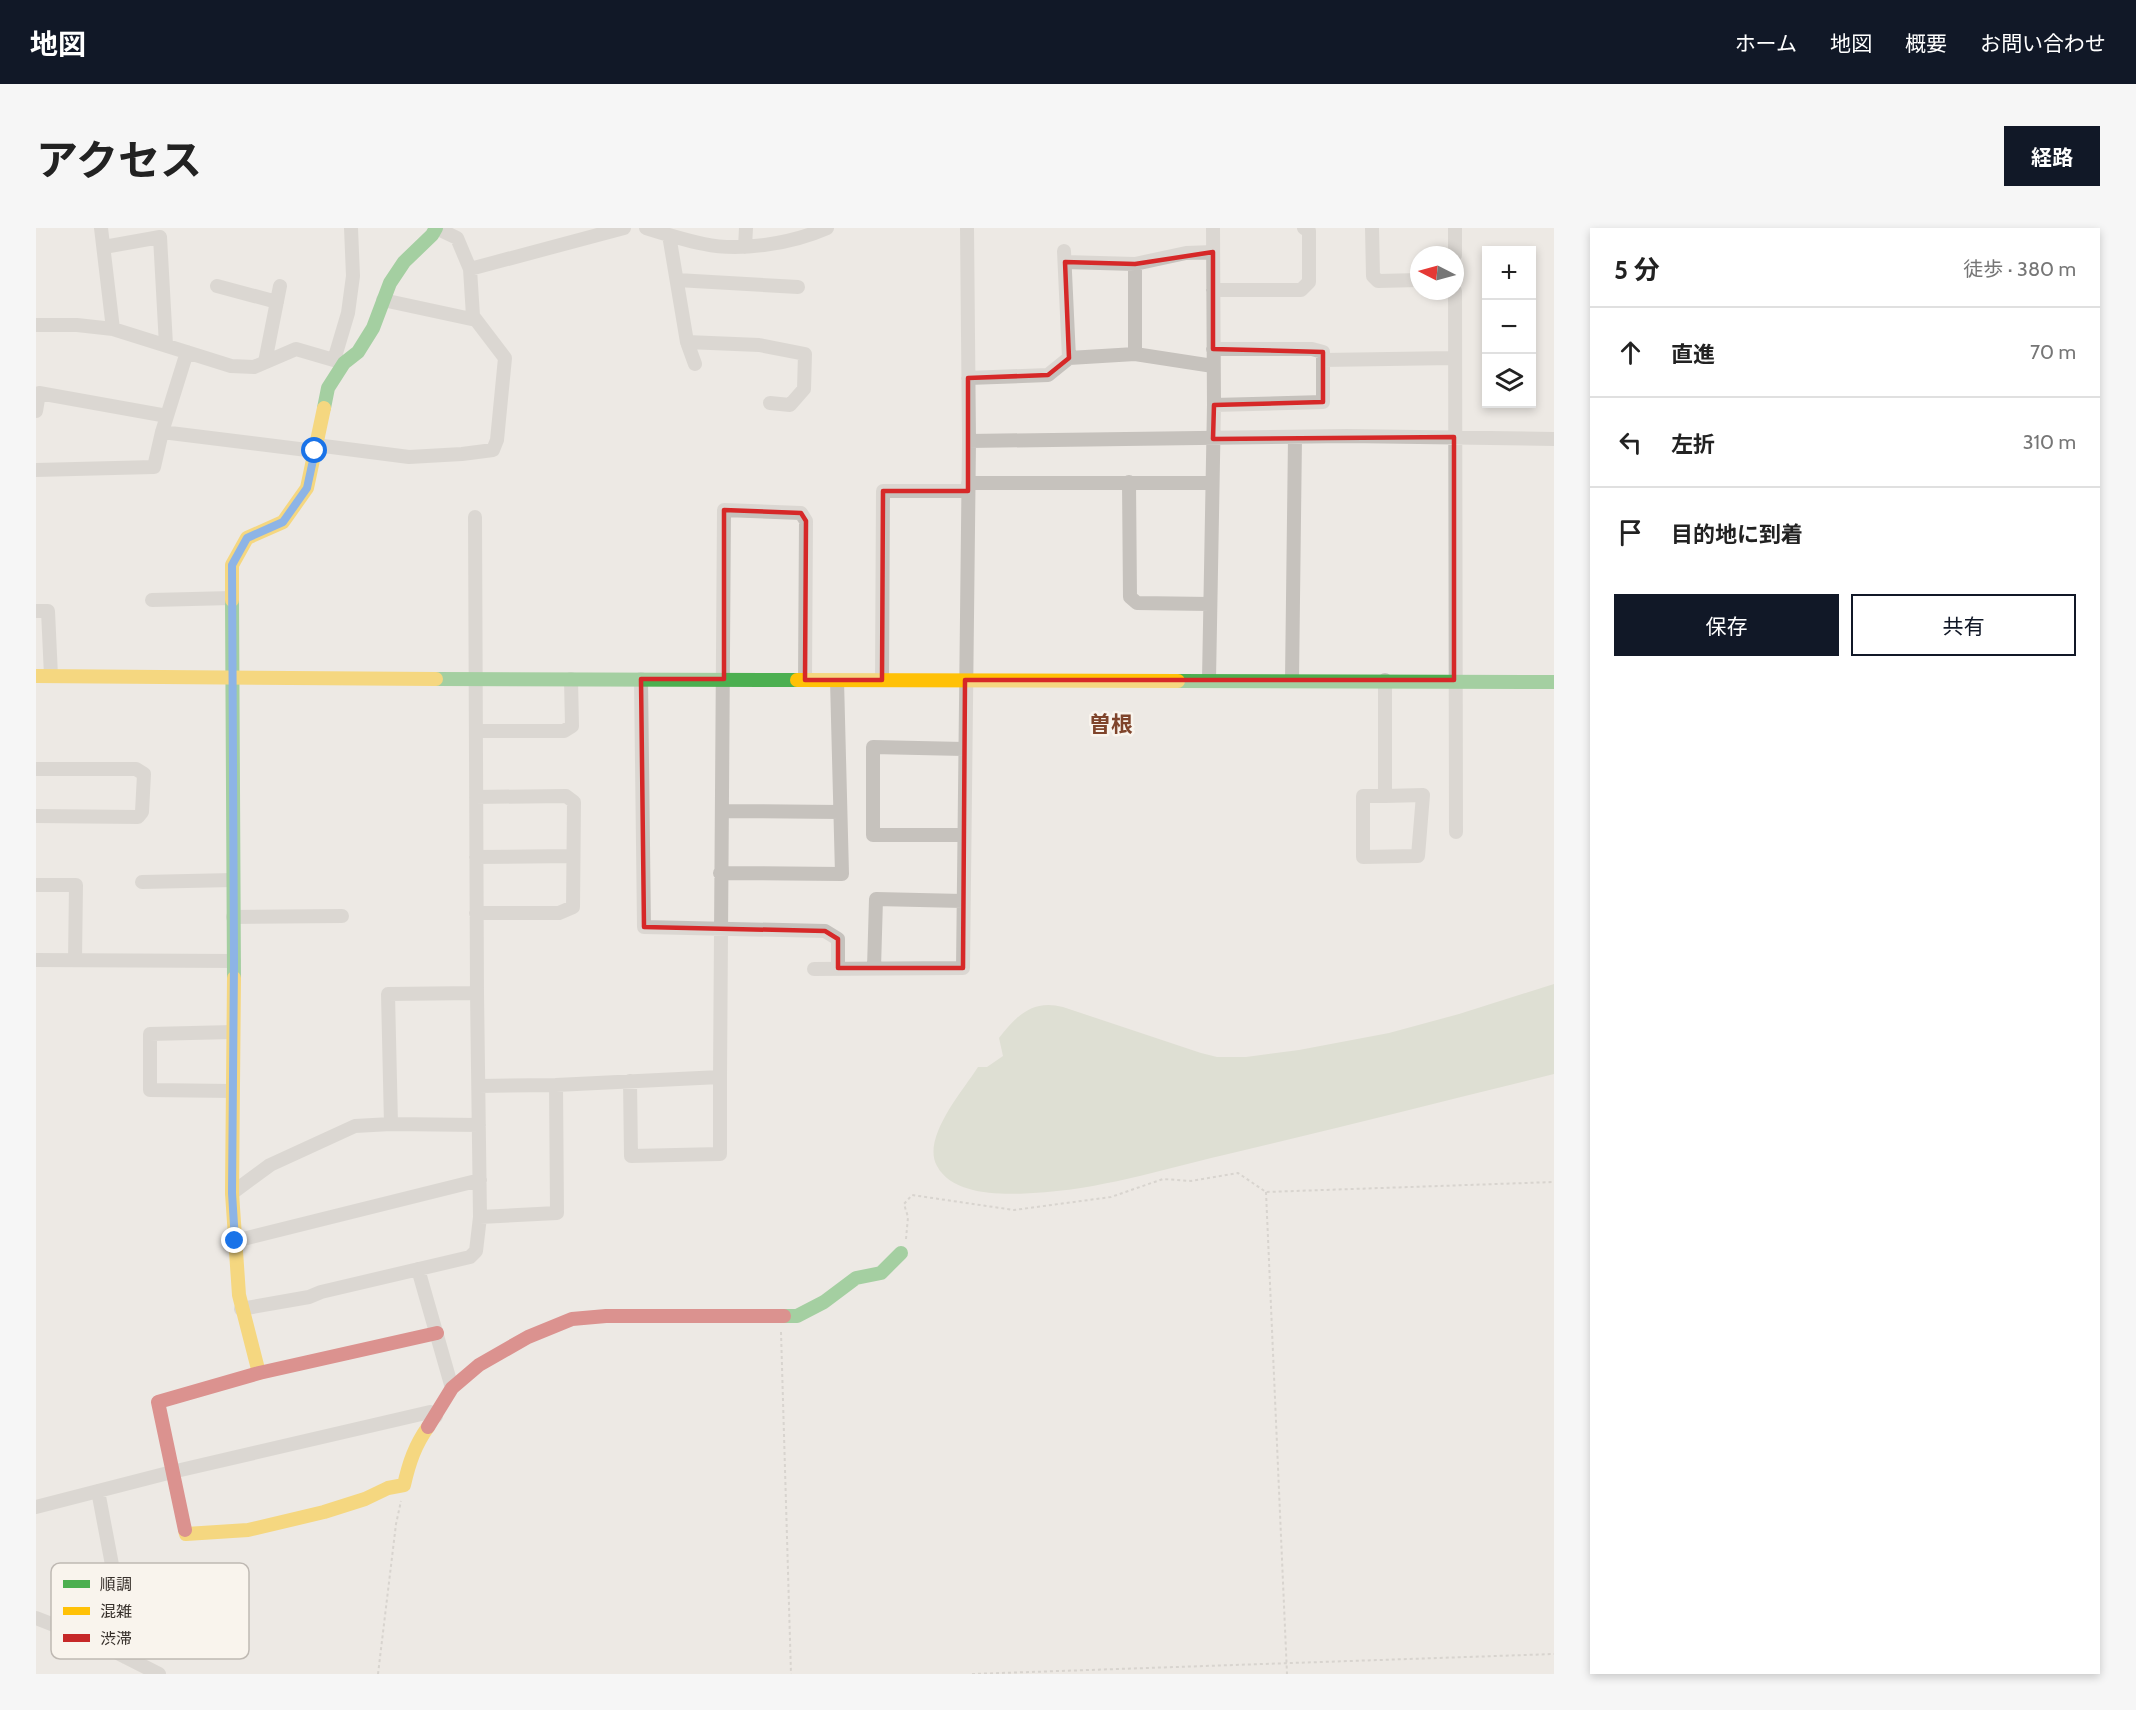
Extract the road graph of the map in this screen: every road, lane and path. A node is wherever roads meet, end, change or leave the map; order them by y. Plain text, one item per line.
1 (101, 228) edge
2 (351, 228) edge
3 (436, 228) edge
4 (624, 228) edge
5 (646, 228) edge
6 (746, 228) edge
7 (827, 228) edge
8 (967, 228) edge
9 (1213, 228) edge
10 (1304, 228) edge
11 (1372, 228) edge
12 (1455, 228) edge
13 (606, 230) edge
14 (669, 235) junction
15 (1455, 246) edge
16 (104, 247) junction
17 (745, 247) junction
18 (1213, 252) junction
19 (1136, 264) junction
20 (470, 269) junction
21 (677, 280) junction
22 (1410, 280) edge
23 (217, 286) dead end
24 (280, 286) dead end
25 (798, 287) dead end
26 (1212, 290) junction
27 (383, 300) junction
28 (1455, 300) edge
29 (278, 302) junction
30 (476, 320) junction
31 (36, 325) edge
32 (113, 329) junction
33 (687, 342) junction
34 (166, 345) junction
35 (1213, 349) junction
36 (187, 352) junction
37 (1135, 354) junction
38 (1069, 358) junction
39 (1455, 358) junction
40 (1323, 360) junction
41 (265, 362) junction
42 (339, 362) junction
43 (695, 364) dead end
44 (1213, 366) junction
45 (969, 378) junction
46 (770, 403) dead end
47 (1214, 405) junction
48 (36, 411) edge
49 (167, 416) junction
50 (162, 432) junction
51 (1295, 437) junction
52 (1454, 437) junction
53 (1213, 439) junction
54 (1554, 439) edge
55 (969, 441) junction
56 (315, 448) junction
57 (36, 470) edge
58 (1129, 482) junction
59 (1212, 483) junction
60 (968, 487) junction
61 (475, 517) dead end
62 (232, 598) junction
63 (152, 600) dead end
64 (1210, 604) junction
65 (36, 611) edge
66 (36, 676) edge
67 (51, 676) junction
68 (232, 679) junction
69 (571, 679) junction
70 (641, 679) junction
71 (724, 679) junction
72 (476, 680) junction
73 (805, 680) junction
74 (837, 680) junction
75 (882, 680) junction
76 (965, 680) junction
77 (1209, 680) junction
78 (1292, 680) junction
79 (1385, 680) junction
80 (1454, 680) junction
81 (1554, 682) edge
82 (476, 731) junction
83 (964, 749) junction
84 (36, 769) edge
85 (1385, 796) junction
86 (476, 797) junction
87 (722, 811) junction
88 (840, 812) junction
89 (36, 816) edge
90 (1456, 832) dead end
91 (964, 835) junction
92 (573, 856) junction
93 (476, 857) junction
94 (720, 873) junction
95 (233, 880) junction
96 (142, 882) dead end
97 (36, 885) edge
98 (963, 901) junction
99 (476, 913) junction
100 (342, 916) dead end
101 (233, 917) junction
102 (720, 929) junction
103 (36, 960) edge
104 (75, 960) junction
105 (234, 961) junction
106 (874, 968) junction
107 (813, 969) dead end
108 (838, 969) junction
109 (477, 993) junction
110 (233, 1032) junction
111 (720, 1077) junction
112 (630, 1081) junction
113 (556, 1085) junction
114 (479, 1086) junction
115 (232, 1091) junction
116 (391, 1124) junction
117 (479, 1125) junction
118 (480, 1180) junction
119 (1554, 1182) edge
120 (1266, 1192) junction
121 (232, 1193) junction
122 (480, 1217) junction
123 (235, 1241) junction
124 (901, 1253) joint
125 (418, 1269) junction
126 (241, 1309) junction
127 (781, 1317) junction
128 (437, 1333) junction
129 (259, 1373) junction
130 (453, 1388) junction
131 (436, 1416) junction
132 (172, 1472) junction
133 (404, 1485) junction
134 (98, 1491) junction
135 (36, 1507) edge
136 (112, 1563) edge
137 (36, 1618) edge
138 (51, 1624) edge
139 (1554, 1654) edge
140 (129, 1659) edge
141 (1287, 1662) junction
142 (159, 1674) edge
143 (378, 1674) edge
144 (791, 1674) edge
145 (972, 1674) edge
146 (1287, 1674) edge

1 - 16 street
2 - 42 street
3 - 20 street
3 - 27 street
4 - 13 street
5 - 14 street
6 - 17 street
7 - 17 street
8 - 45 street
9 - 18 street
10 - 26 street
11 - 22 street
12 - 15 street
13 - 20 street
14 - 17 street
14 - 21 street
16 - 32 street
16 - 34 street
18 - 19 street
18 - 26 street
19 - 37 street
19 - 38 street
20 - 30 street
21 - 25 street
21 - 33 street
23 - 29 street
24 - 29 street
26 - 35 street
27 - 30 street
27 - 42 street
28 - 39 street
29 - 41 street
30 - 56 street
31 - 32 street
32 - 34 street
33 - 43 street
33 - 46 street
34 - 36 street
35 - 40 street
35 - 44 street
36 - 41 street
36 - 49 street
37 - 38 street
37 - 44 street
38 - 45 street
39 - 40 street
39 - 52 street
40 - 47 street
41 - 42 street
42 - 56 street
44 - 47 street
45 - 55 street
47 - 53 street
48 - 49 street
49 - 50 street
50 - 56 street
50 - 57 street
51 - 52 street
51 - 53 street
51 - 78 street
52 - 54 street
52 - 80 street
53 - 55 street
53 - 59 street
55 - 60 street
56 - 62 street
58 - 59 street
58 - 60 street
58 - 64 street
59 - 64 street
60 - 75 street
60 - 76 street
61 - 72 street
62 - 63 street
62 - 68 street
64 - 77 street
65 - 67 street
66 - 67 street
67 - 68 street
68 - 72 street
68 - 95 street
69 - 70 street
69 - 72 street
69 - 82 street
70 - 71 street
70 - 102 street
71 - 73 street
71 - 73 street
71 - 87 street
72 - 82 street
73 - 74 street
74 - 75 street
74 - 88 street
75 - 76 street
76 - 77 street
76 - 83 street
77 - 78 street
78 - 79 street
79 - 80 street
79 - 85 street
80 - 81 street
80 - 90 street
82 - 86 street
83 - 91 street
83 - 91 street
84 - 89 street
85 - 85 street
86 - 92 street
86 - 93 street
87 - 88 street
87 - 94 street
88 - 94 street
91 - 98 street
92 - 93 street
92 - 99 street
93 - 99 street
94 - 102 street
95 - 96 street
95 - 101 street
97 - 104 street
98 - 106 street
98 - 106 street
99 - 109 street
100 - 101 street
101 - 105 street
102 - 108 street
102 - 111 street
103 - 104 street
104 - 105 street
105 - 110 street
106 - 108 street
107 - 108 street
109 - 114 street
109 - 116 street
110 - 115 street
110 - 115 street
111 - 112 street
111 - 112 street
112 - 113 street
113 - 114 street
113 - 122 street
114 - 117 street
115 - 121 street
116 - 117 street
116 - 121 street
117 - 118 street
118 - 122 street
118 - 123 street
119 - 120 path
120 - 124 path
120 - 141 path
121 - 123 street
122 - 125 street
123 - 126 street
124 - 127 street
125 - 126 street
125 - 128 street
126 - 129 street
127 - 130 street
127 - 144 path
128 - 129 street
128 - 130 street
129 - 132 street
130 - 131 street
131 - 132 street
131 - 133 street
132 - 133 street
132 - 134 street
133 - 143 path
134 - 135 street
134 - 136 street
137 - 138 street
139 - 141 path
140 - 142 street
141 - 145 path
141 - 146 path

